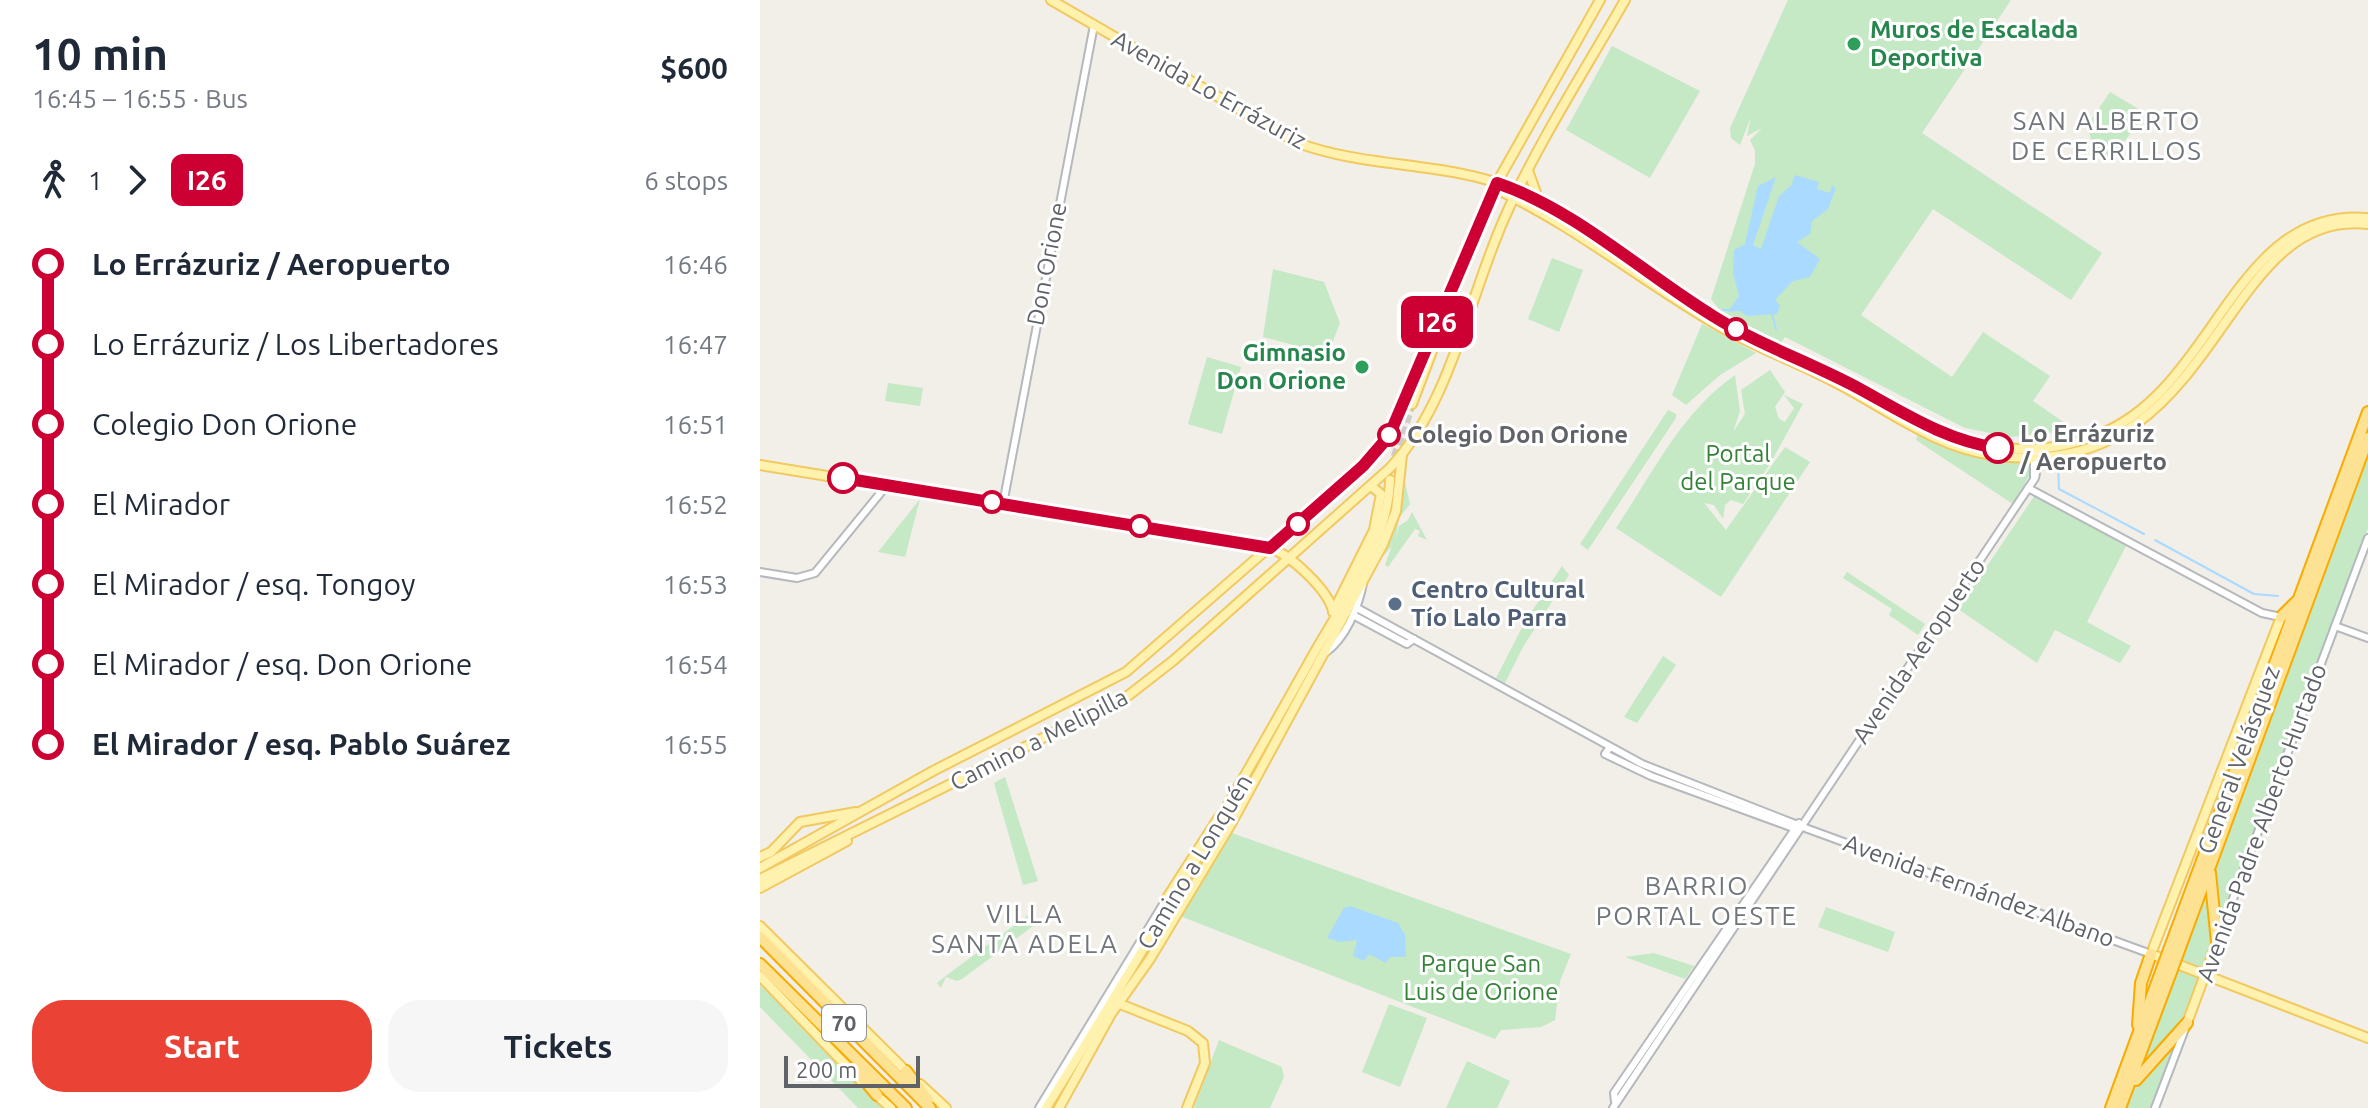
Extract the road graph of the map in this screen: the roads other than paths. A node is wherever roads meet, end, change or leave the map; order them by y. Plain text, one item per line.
1 (1051, 0) edge
2 (1600, 0) edge
3 (1625, 0) edge
4 (1094, 25) junction
5 (1529, 171) junction
6 (1495, 186) junction
7 (1516, 194) junction
8 (1539, 202) junction
9 (2368, 218) edge
10 (2368, 224) edge
11 (1477, 225) junction
12 (1412, 404) tunnel mouth
13 (2368, 412) edge
14 (2368, 438) edge
15 (1403, 454) junction
16 (2040, 454) junction
17 (760, 465) edge
18 (2040, 467) joint
19 (1390, 480) tunnel mouth
20 (2033, 481) junction
21 (887, 485) junction
22 (1371, 486) junction
23 (2028, 488) junction
24 (1003, 504) junction
25 (2368, 538) edge
26 (1254, 546) junction
27 (1270, 548) junction
28 (1290, 558) junction
29 (1258, 559) junction
30 (760, 572) edge
31 (1364, 578) junction
32 (1324, 596) junction
33 (1340, 596) junction
34 (2299, 597) junction
35 (1357, 608) junction
36 (1333, 611) junction
37 (2262, 613) junction
38 (1353, 615) junction
39 (2281, 617) junction
40 (2335, 626) junction
41 (2274, 628) junction
42 (2368, 638) edge
43 (1414, 639) junction
44 (1318, 654) junction
45 (1610, 747) junction
46 (1229, 808) junction
47 (864, 810) junction
48 (803, 821) junction
49 (1801, 826) junction
50 (861, 830) junction
51 (820, 837) junction
52 (814, 852) junction
53 (760, 857) edge
54 (2212, 860) junction
55 (760, 868) edge
56 (760, 879) edge
57 (760, 888) edge
58 (1165, 901) joint
59 (760, 926) edge
60 (760, 937) edge
61 (2217, 942) junction
62 (2174, 952) junction
63 (2151, 954) junction
64 (760, 964) edge
65 (2167, 970) junction
66 (760, 976) edge
67 (2205, 976) junction
68 (760, 982) edge
69 (779, 996) junction
70 (1115, 1002) junction
71 (2187, 1023) junction
72 (831, 1038) junction
73 (2368, 1038) edge
74 (2134, 1046) junction
75 (906, 1071) junction
76 (877, 1095) junction
77 (2122, 1103) edge
78 (1613, 1107) edge
79 (891, 1108) edge
80 (906, 1108) edge
81 (932, 1108) edge
82 (946, 1108) edge
83 (1039, 1108) edge
84 (1046, 1108) edge
85 (1059, 1108) edge
86 (1187, 1108) edge
87 (2111, 1108) edge
88 (2155, 1108) edge

1 - 4 main road, Avenida Lo Errázuriz
2 - 6 main road
3 - 5 main road
4 - 6 main road, Avenida Lo Errázuriz
4 - 24 street, Don Orione
5 - 7 main road
5 - 8 main road
6 - 7 main road, Avenida Lo Errázuriz
6 - 11 main road
7 - 8 main road, Avenida Lo Errázuriz
7 - 15 main road
7 - 16 main road, Avenida Lo Errázuriz
8 - 16 main road, Avenida Lo Errázuriz
9 - 16 main road, Avenida Lo Errázuriz
10 - 16 main road, Avenida Lo Errázuriz
11 - 12 main road
11 - 27 main road, Camino a Melipilla
13 - 34 highway, General Velásquez
14 - 54 highway, General Velásquez
15 - 22 main road, Camino a Melipilla
15 - 31 main road, Camino a Lonquén
16 - 18 main road
16 - 20 street
17 - 21 main road
18 - 20 street, Avenida Aeropuerto
19 - 44 main road
20 - 23 street, Avenida Aeropuerto
21 - 24 main road
21 - 30 street
22 - 28 main road, Camino a Melipilla
22 - 33 main road
23 - 37 street
23 - 49 street, Avenida Aeropuerto
24 - 26 main road
25 - 40 street, Avenida Padre Alberto Hurtado
26 - 27 main road
26 - 29 main road
27 - 28 main road
27 - 29 main road, Camino a Melipilla
28 - 32 main road
28 - 50 main road, Camino a Melipilla
29 - 47 main road, Camino a Melipilla
31 - 35 street, Camino a Lonquén
31 - 44 main road, Camino a Lonquén
32 - 33 main road
32 - 36 main road
33 - 36 main road
34 - 39 highway
34 - 62 highway, General Velásquez
35 - 38 street, Camino a Lonquén
35 - 43 street, Avenida Fernández Albano
36 - 44 main road
37 - 39 street
37 - 41 street
38 - 43 street, Avenida Fernández Albano
38 - 44 street, Camino a Lonquén
39 - 41 main road
40 - 42 street
40 - 61 street, Avenida Padre Alberto Hurtado
41 - 63 main road
43 - 45 street, Avenida Fernández Albano
44 - 46 main road, Camino a Lonquén
44 - 70 main road, Camino a Lonquén
45 - 49 street, Avenida Fernández Albano
45 - 49 street, Avenida Fernández Albano
46 - 58 main road
46 - 70 main road, Camino a Lonquén
47 - 48 main road
47 - 51 main road, Camino a Melipilla
48 - 51 main road
48 - 53 main road
49 - 63 street, Avenida Fernández Albano
49 - 78 street, Avenida Aeropuerto
50 - 52 main road, Camino a Melipilla
50 - 57 main road
51 - 52 main road
51 - 55 main road, Camino a Melipilla
52 - 56 main road, Camino a Melipilla
54 - 61 highway
54 - 62 highway, General Velásquez
58 - 83 street, Camino a Lonquén
59 - 75 main road
60 - 81 highway, 70
61 - 67 main road, Avenida Padre Alberto Hurtado
62 - 65 highway, General Velásquez, bridge
63 - 67 main road
63 - 74 highway
64 - 72 highway, 70
65 - 74 highway, General Velásquez
65 - 77 highway, General Velásquez
66 - 69 main road
67 - 71 main road, Avenida Padre Alberto Hurtado
67 - 73 main road
68 - 69 main road
69 - 76 main road
70 - 84 main road, Camino a Lonquén
70 - 85 main road, Camino a Lonquén
70 - 86 main road
71 - 77 highway
71 - 88 street, Avenida Padre Alberto Hurtado
72 - 76 highway
72 - 80 highway, 70
74 - 87 highway, General Velásquez
75 - 81 highway
75 - 82 main road
76 - 79 main road

